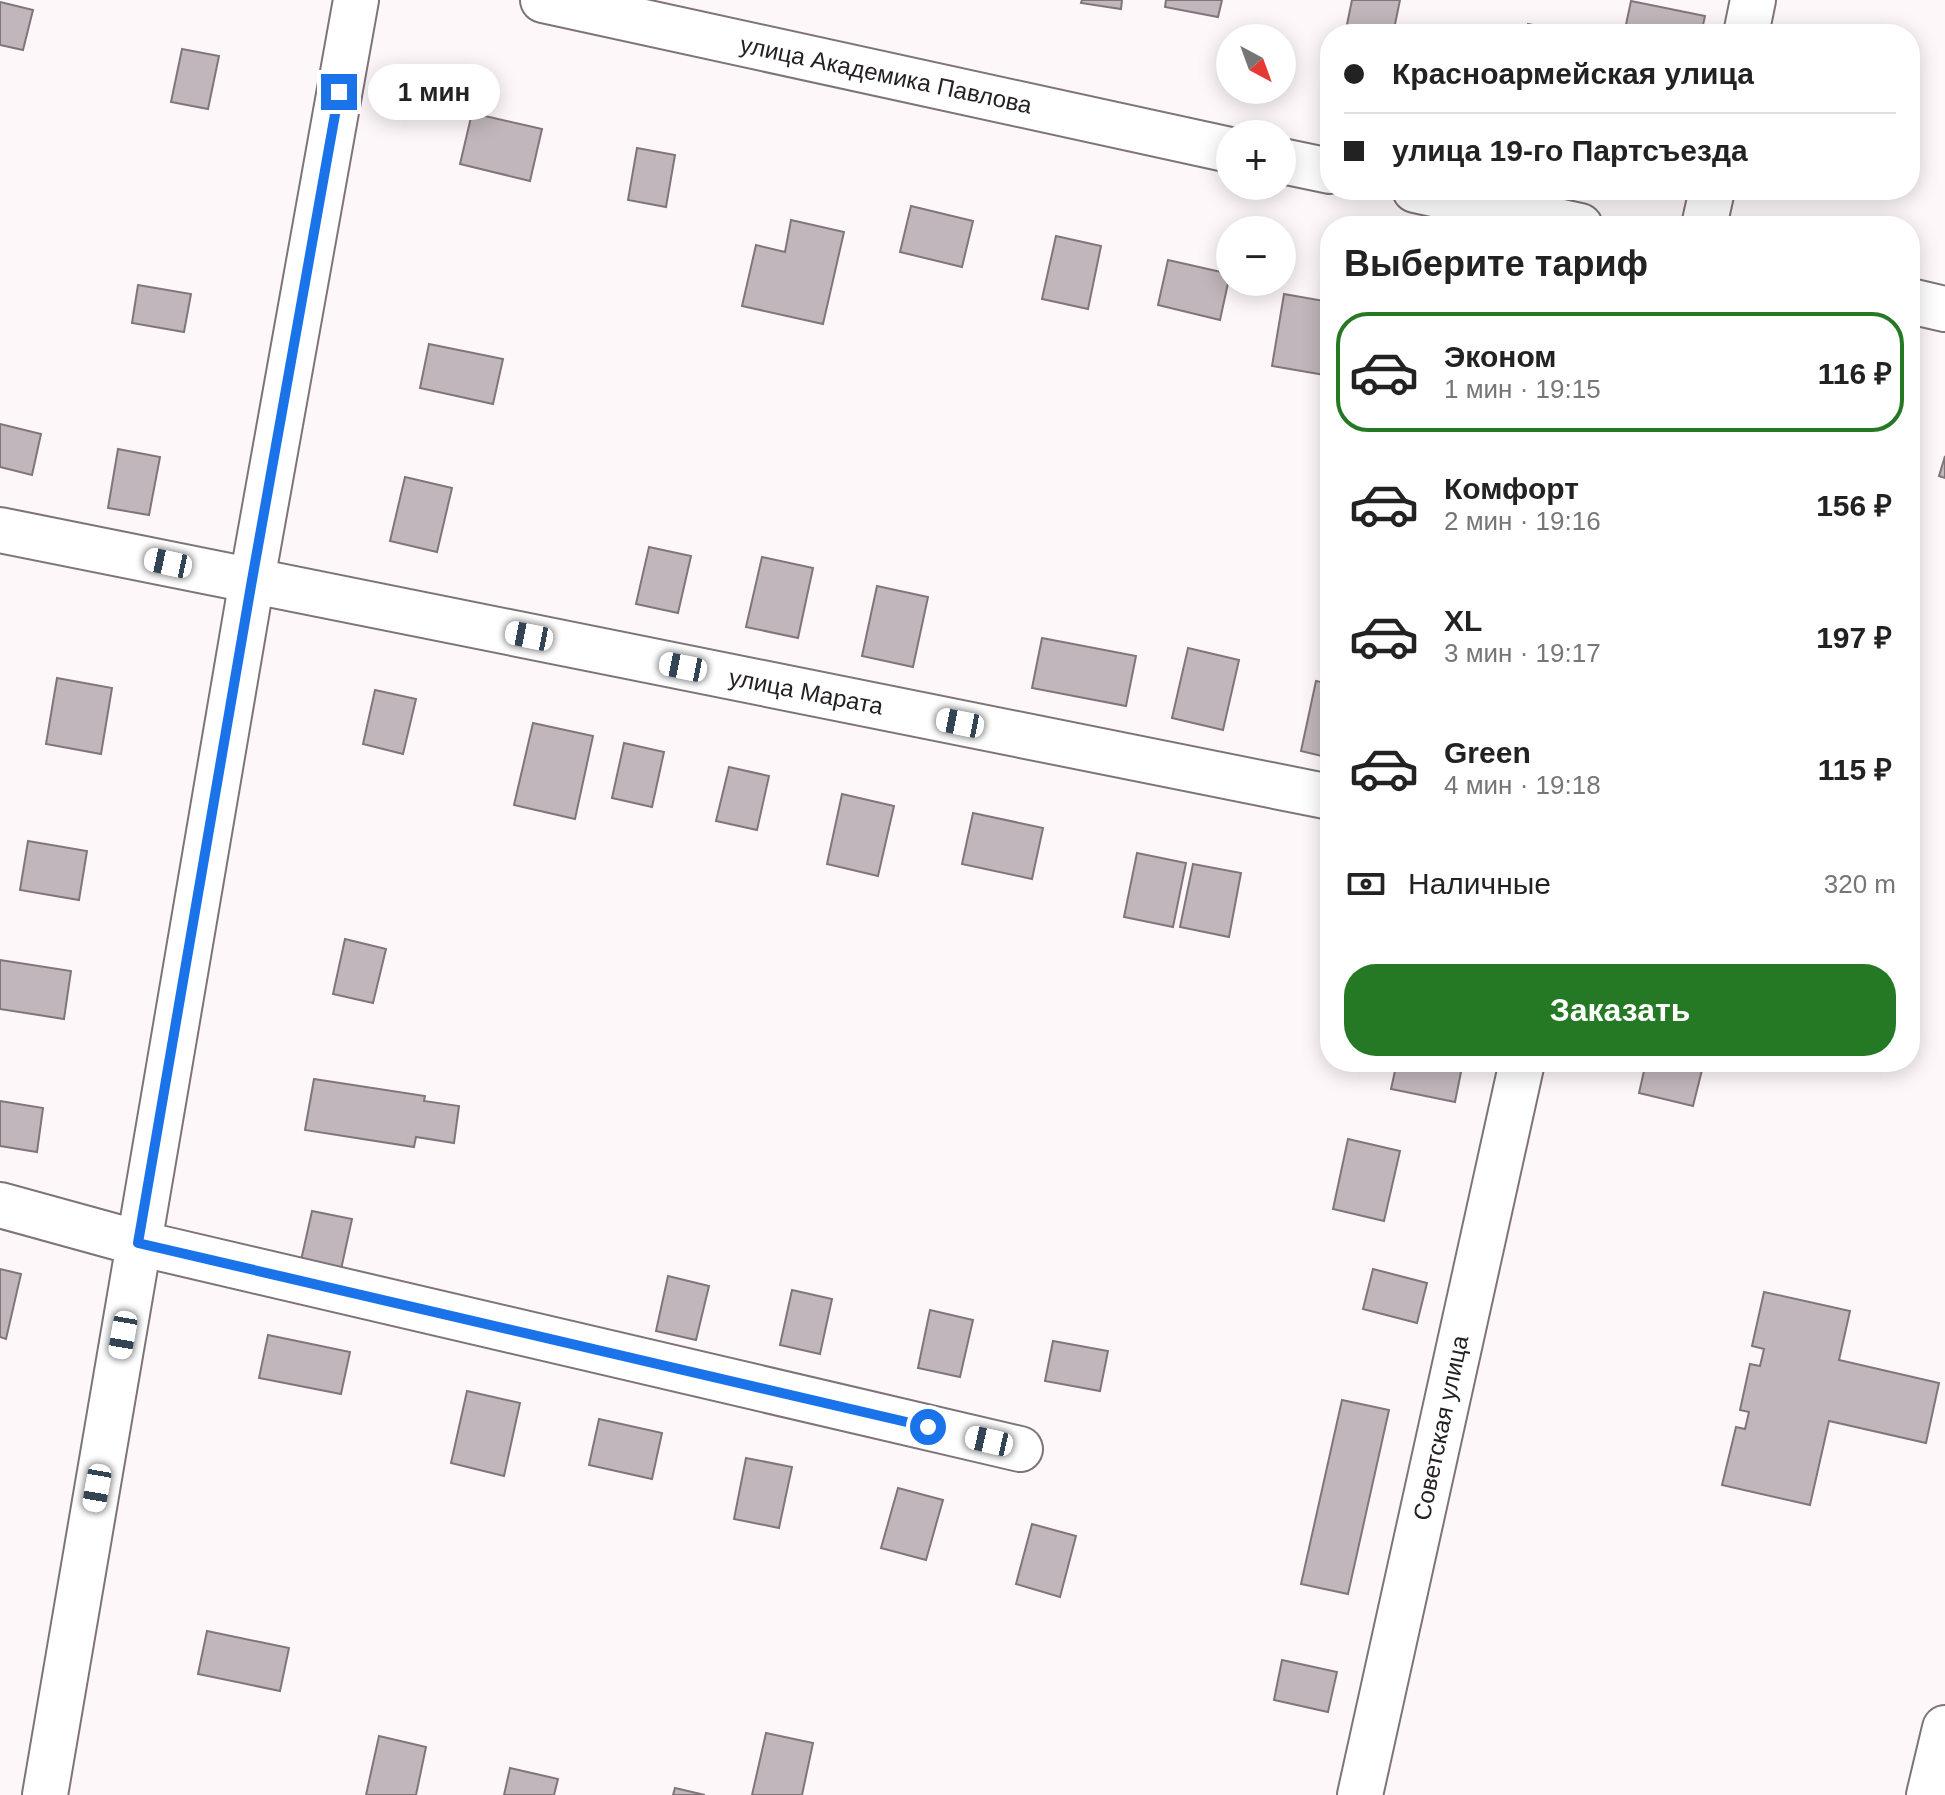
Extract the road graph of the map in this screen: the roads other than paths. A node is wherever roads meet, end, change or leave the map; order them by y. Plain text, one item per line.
1 (356, 0) edge
2 (543, 0) edge
3 (1753, 0) edge
4 (1748, 24) edge
5 (1216, 147) edge
6 (1296, 164) edge
7 (1320, 169) edge
8 (1461, 200) edge
9 (1534, 216) edge
10 (1920, 303) edge
11 (1945, 309) edge
12 (0, 530) edge
13 (252, 580) junction
14 (1320, 795) edge
15 (1520, 1072) edge
16 (0, 1205) edge
17 (138, 1243) junction
18 (1020, 1449) dead end
19 (1945, 1728) edge
20 (45, 1795) edge
21 (1360, 1795) edge
22 (1929, 1795) edge

1 - 13 street
2 - 5 street, улица Академика Павлова
3 - 4 street
6 - 7 street
8 - 9 street
10 - 11 street
12 - 13 street, улица Марата
13 - 14 street, улица Марата
13 - 17 street
15 - 21 street, Советская улица
16 - 17 street
17 - 18 street
17 - 20 street
19 - 22 street

